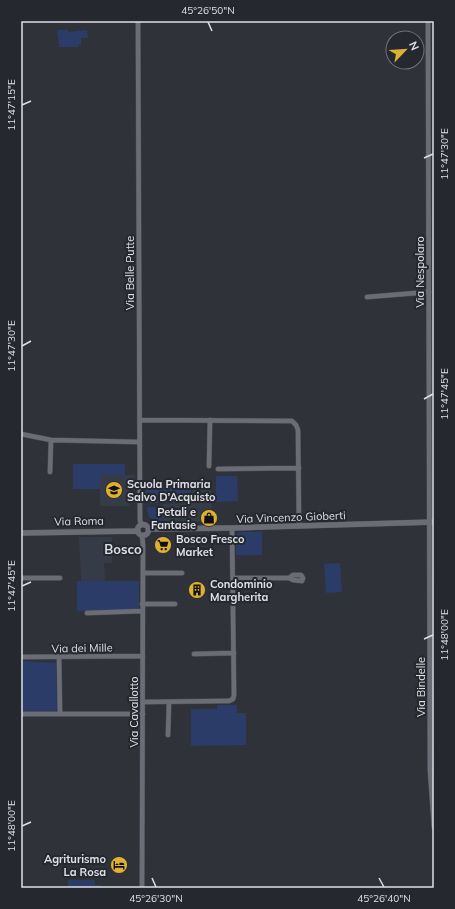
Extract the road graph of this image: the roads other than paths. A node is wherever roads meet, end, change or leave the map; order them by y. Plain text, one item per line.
1 (138, 21) edge
2 (428, 21) edge
3 (429, 292) junction
4 (367, 296) dead end
5 (140, 420) junction
6 (210, 420) junction
7 (21, 434) edge
8 (51, 440) junction
9 (139, 442) junction
10 (209, 466) dead end
11 (299, 468) junction
12 (218, 469) dead end
13 (50, 472) dead end
14 (432, 522) edge
15 (141, 525) junction
16 (299, 526) junction
17 (232, 528) junction
18 (149, 529) junction
19 (21, 532) edge
20 (140, 533) junction
21 (143, 573) junction
22 (182, 573) dead end
23 (21, 578) edge
24 (60, 578) dead end
25 (233, 578) junction
26 (289, 578) dead end
27 (142, 604) junction
28 (175, 604) dead end
29 (142, 611) junction
30 (87, 613) dead end
31 (234, 652) junction
32 (194, 654) dead end
33 (142, 656) junction
34 (21, 657) edge
35 (59, 657) junction
36 (143, 702) junction
37 (169, 702) junction
38 (21, 714) edge
39 (60, 714) junction
40 (143, 714) junction
41 (168, 735) dead end
42 (434, 827) edge
43 (142, 888) edge

1 - 5 street, Via Belle Putte
2 - 3 street, Via Nespolaro
3 - 4 street
3 - 14 street, Via Nespolaro
5 - 6 street
5 - 9 street, Via Belle Putte
6 - 10 street
6 - 11 street
7 - 8 street
8 - 9 street
8 - 13 street
9 - 15 street, Via Belle Putte
11 - 12 street
11 - 16 street
14 - 16 street, Via Vincenzo Gioberti
14 - 42 street, Via Bindelle
15 - 18 street
15 - 20 street
16 - 17 street, Via Vincenzo Gioberti
17 - 18 street, Via Vincenzo Gioberti
17 - 25 street
18 - 20 street
19 - 20 street, Via Roma
20 - 21 street, Via Cavallotto
21 - 22 street
21 - 27 street, Via Cavallotto
23 - 24 street
25 - 26 street
25 - 31 street
27 - 28 street
27 - 29 street, Via Cavallotto
29 - 30 street
29 - 33 street, Via Cavallotto
31 - 32 street
31 - 37 street
33 - 35 street, Via dei Mille
33 - 36 street, Via Cavallotto
34 - 35 street, Via dei Mille
35 - 39 street
36 - 37 street
36 - 40 street, Via Cavallotto
37 - 41 street
38 - 39 street
39 - 40 street
40 - 43 street, Via Cavallotto

